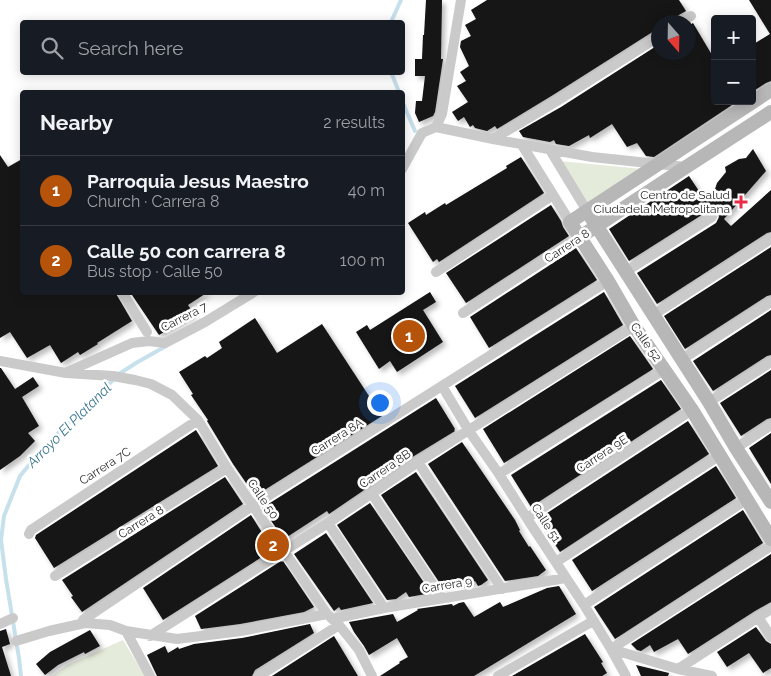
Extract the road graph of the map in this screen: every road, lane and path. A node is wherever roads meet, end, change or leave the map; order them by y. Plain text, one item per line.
1 (460, 0) edge
2 (651, 41) edge
3 (771, 90) edge
4 (769, 118) edge
5 (436, 127) junction
6 (493, 139) junction
7 (522, 144) junction
8 (550, 150) junction
9 (405, 164) edge
10 (658, 164) junction
11 (686, 167) junction
12 (553, 195) junction
13 (587, 211) junction
14 (712, 217) dead end
15 (570, 222) junction
16 (596, 226) junction
17 (580, 237) junction
18 (771, 239) edge
19 (436, 272) dead end
20 (625, 272) junction
21 (608, 281) junction
22 (124, 295) edge
23 (249, 295) edge
24 (771, 302) edge
25 (463, 314) dead end
26 (653, 315) junction
27 (634, 326) junction
28 (147, 332) dead end
29 (681, 360) junction
30 (0, 361) edge
31 (771, 362) edge
32 (665, 368) junction
33 (66, 373) junction
34 (442, 386) junction
35 (709, 402) junction
36 (692, 410) junction
37 (198, 420) junction
38 (771, 425) edge
39 (469, 430) junction
40 (736, 448) junction
41 (720, 455) junction
42 (418, 462) junction
43 (227, 468) junction
44 (500, 474) junction
45 (769, 493) edge
46 (372, 494) junction
47 (746, 500) junction
48 (252, 506) junction
49 (527, 518) junction
50 (328, 523) junction
51 (28, 534) dead end
52 (771, 539) edge
53 (771, 546) edge
54 (283, 551) junction
55 (556, 562) junction
56 (55, 576) dead end
57 (566, 578) junction
58 (502, 589) junction
59 (442, 598) junction
60 (584, 605) junction
61 (384, 608) junction
62 (771, 609) edge
63 (758, 617) junction
64 (13, 618) dead end
65 (333, 619) junction
66 (83, 620) dead end
67 (594, 621) junction
68 (0, 624) edge
69 (126, 632) junction
70 (150, 636) junction
71 (771, 637) edge
72 (16, 642) dead end
73 (611, 649) junction
74 (678, 669) junction
75 (622, 675) edge
76 (150, 676) edge
77 (259, 676) edge
78 (371, 676) edge
79 (498, 676) edge
80 (712, 676) edge

1 - 5 street
2 - 6 street
3 - 10 street, Carrera 8
4 - 11 street, Carrera 8
5 - 6 street
5 - 9 street
6 - 7 street
7 - 8 street
7 - 12 street, Calle 52
8 - 10 street
8 - 13 street, Calle 52
10 - 11 street
10 - 13 street, Carrera 8
11 - 16 street, Carrera 8
12 - 15 street, Calle 52
12 - 19 street
13 - 15 street, Carrera 8
13 - 16 street, Calle 52
14 - 20 street
15 - 17 street, Calle 52
16 - 17 street, Carrera 8
16 - 20 street, Calle 52
17 - 21 street, Calle 52
17 - 25 street, Carrera 8
18 - 26 street
20 - 26 street, Calle 52
21 - 27 street, Calle 52
21 - 34 street, Carrera 8A
22 - 28 street
23 - 33 street, Carrera 7
24 - 29 street
26 - 29 street, Calle 52
27 - 32 street, Calle 52
27 - 39 street, Carrera 8B
29 - 35 street, Calle 52
30 - 33 street, Calle 50
31 - 35 street
32 - 36 street, Calle 52
32 - 44 street
33 - 37 street, Calle 50
34 - 39 street, Calle 51
34 - 48 street, Carrera 8A
35 - 40 street, Calle 52
36 - 41 street, Calle 52
36 - 49 street, Carrera 9E
37 - 43 street, Calle 50
37 - 51 street, Carrera 7C
38 - 40 street
39 - 42 street, Carrera 8B
39 - 44 street, Calle 51
40 - 45 street, Calle 52
41 - 47 street, Calle 52
41 - 55 street
42 - 46 street, Carrera 8B
42 - 58 street
43 - 48 street, Calle 50
43 - 56 street, Carrera 8
44 - 49 street, Calle 51
46 - 50 street, Carrera 8B
46 - 59 street
47 - 52 street, Calle 52
47 - 60 street
48 - 54 street, Calle 50
48 - 66 street, Carrera 8A
49 - 55 street, Calle 51
50 - 54 street, Carrera 8B
50 - 61 street
53 - 73 street
54 - 65 street, Calle 50
54 - 70 street, Carrera 8B
55 - 57 street, Calle 51
57 - 58 street, Carrera 9
57 - 60 street, Calle 51
58 - 59 street, Carrera 9
59 - 61 street, Carrera 9
60 - 67 street, Calle 51
61 - 65 street, Carrera 9
62 - 63 street
63 - 71 street
63 - 74 street
64 - 68 street
65 - 70 street, Carrera 9
65 - 77 street
65 - 78 street, Calle 50
67 - 73 street, Calle 51
67 - 79 street
69 - 70 street, Carrera 9
69 - 72 street, Carrera 9
69 - 76 street
73 - 74 street
73 - 75 street, Calle 51
74 - 80 street

